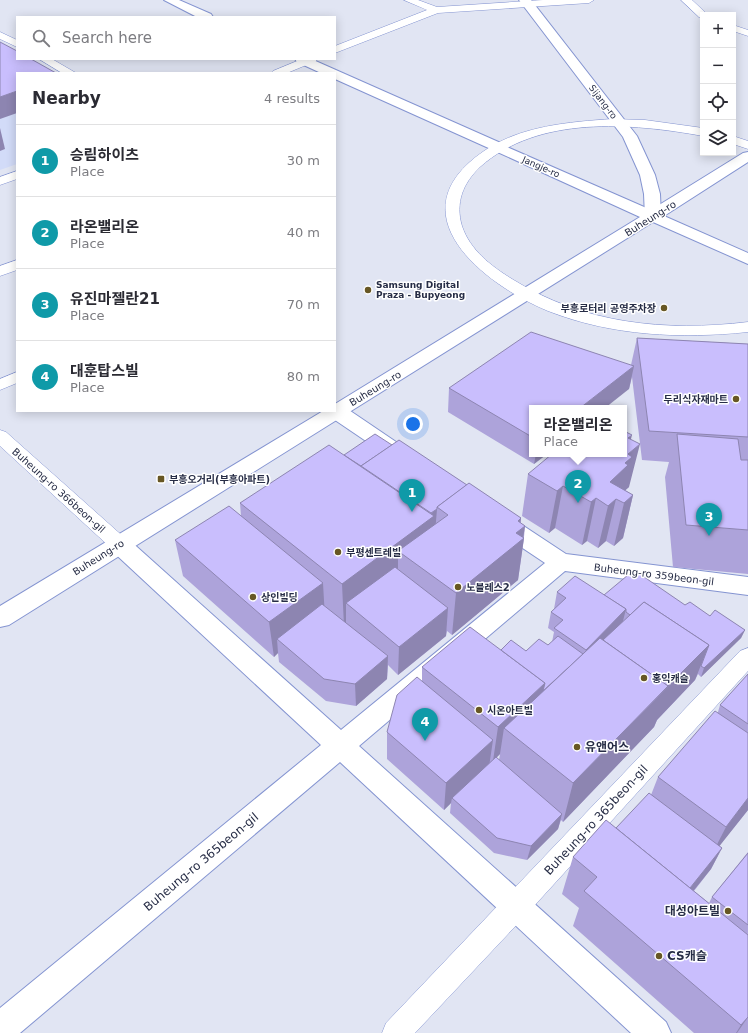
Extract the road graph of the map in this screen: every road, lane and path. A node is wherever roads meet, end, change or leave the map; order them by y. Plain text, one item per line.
1 (170, 0) edge
2 (409, 0) edge
3 (589, 0) edge
4 (686, 0) edge
5 (527, 2) edge
6 (436, 10) junction
7 (700, 12) edge
8 (205, 16) edge
9 (736, 29) edge
10 (748, 33) edge
11 (1, 35) edge
12 (16, 43) edge
13 (336, 50) edge
14 (46, 60) edge
15 (306, 60) edge
16 (68, 72) edge
17 (279, 72) edge
18 (330, 72) edge
19 (336, 74) edge
20 (619, 123) junction
21 (700, 132) edge
22 (736, 141) edge
23 (748, 145) edge
24 (498, 148) junction
25 (748, 156) edge
26 (16, 175) edge
27 (0, 181) edge
28 (653, 217) junction
29 (748, 259) edge
30 (16, 264) edge
31 (0, 272) edge
32 (527, 295) junction
33 (748, 327) edge
34 (16, 377) edge
35 (0, 385) edge
36 (336, 411) edge
37 (334, 412) edge
38 (0, 436) edge
39 (415, 465) edge
40 (482, 509) edge
41 (119, 544) junction
42 (561, 562) junction
43 (748, 586) edge
44 (0, 618) edge
45 (748, 656) edge
46 (340, 746) junction
47 (516, 907) junction
48 (0, 1029) edge
49 (396, 1033) edge
50 (655, 1033) edge

1 - 8 street
2 - 6 lane
3 - 5 lane
4 - 7 lane
5 - 6 lane
5 - 20 street, Sijang-ro
6 - 13 lane
9 - 10 lane
11 - 12 lane
14 - 16 lane
15 - 17 lane
15 - 18 street
19 - 24 street, Jangje-ro
20 - 21 lane
20 - 24 lane
20 - 28 street, Sijang-ro
22 - 23 lane
24 - 28 street, Jangje-ro
24 - 32 lane
25 - 28 street, Buheung-ro
26 - 27 lane
28 - 29 street, Jangje-ro
28 - 32 street, Buheung-ro
30 - 31 lane
32 - 33 lane
32 - 36 street, Buheung-ro
34 - 35 lane
36 - 39 street
37 - 41 street, Buheung-ro
38 - 41 lane, Buheung-ro 366beon-gil
40 - 42 street, Buheung-ro 359beon-gil
41 - 44 street, Buheung-ro
41 - 46 street
42 - 43 street, Buheung-ro 359beon-gil
42 - 46 street, Buheung-ro 365beon-gil
45 - 47 lane, Buheung-ro 365beon-gil
46 - 47 street
46 - 48 street, Buheung-ro 365beon-gil
47 - 49 lane, Buheung-ro 365beon-gil
47 - 50 street

